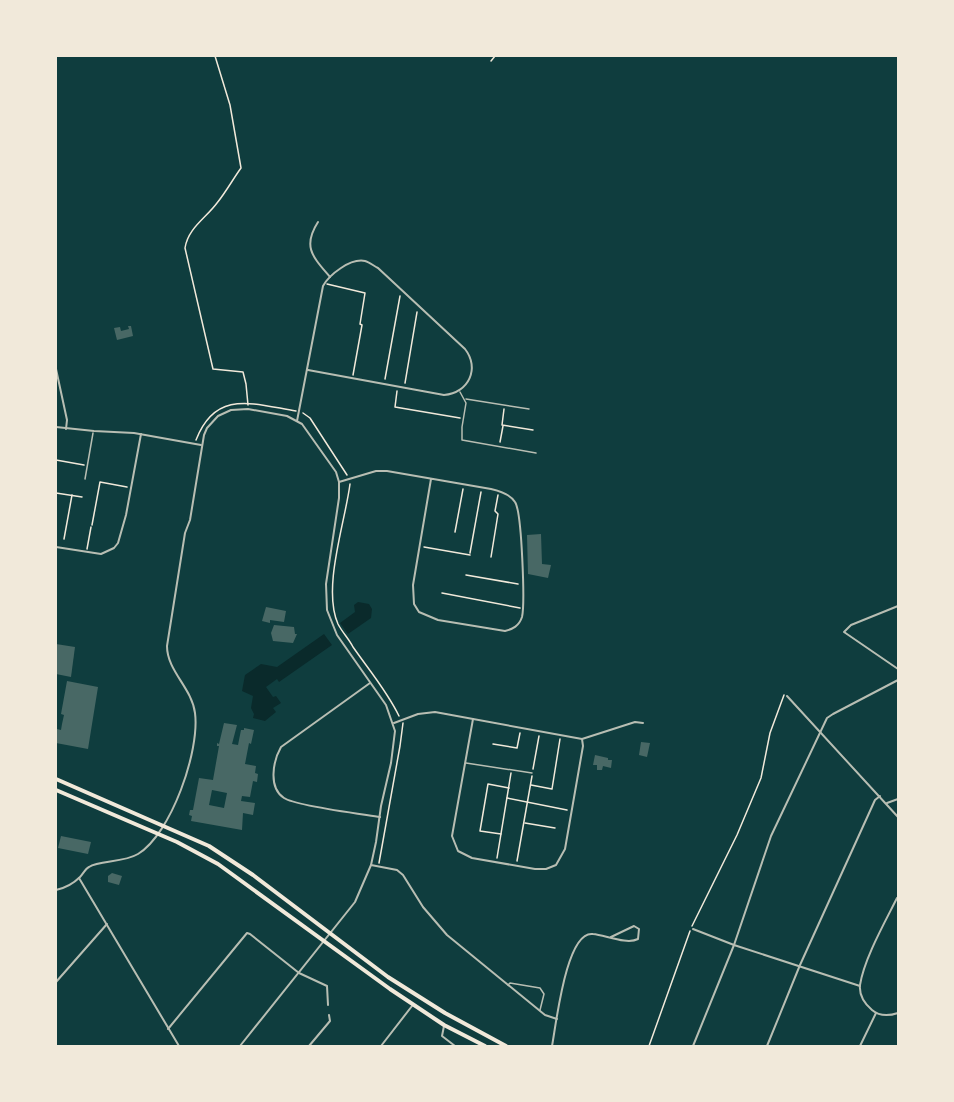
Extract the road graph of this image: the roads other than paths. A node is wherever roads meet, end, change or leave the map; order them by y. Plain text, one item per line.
1 (318, 222) dead end
2 (330, 277) junction
3 (56, 369) edge
4 (308, 370) junction
5 (459, 391) junction
6 (465, 399) junction
7 (530, 409) dead end
8 (297, 421) junction
9 (56, 427) edge
10 (66, 429) junction
11 (94, 432) junction
12 (141, 434) junction
13 (201, 445) junction
14 (536, 453) dead end
15 (85, 479) dead end
16 (431, 479) junction
17 (339, 482) junction
18 (56, 548) edge
19 (898, 606) edge
20 (898, 669) edge
21 (898, 680) edge
22 (370, 682) junction
23 (785, 695) road end
24 (473, 719) junction
25 (393, 723) junction
26 (643, 723) dead end
27 (821, 732) junction
28 (582, 739) junction
29 (465, 762) junction
30 (532, 773) road end
31 (56, 779) edge
32 (56, 790) edge
33 (880, 796) junction
34 (898, 799) edge
35 (886, 803) junction
36 (380, 817) junction
37 (898, 817) edge
38 (163, 825) junction
39 (157, 834) junction
40 (371, 865) junction
41 (79, 878) junction
42 (56, 890) edge
43 (898, 899) edge
44 (107, 924) junction
45 (693, 929) dead end
46 (330, 934) junction
47 (611, 937) junction
48 (324, 942) junction
49 (734, 945) junction
50 (800, 965) junction
51 (299, 973) junction
52 (56, 982) edge
53 (508, 985) junction
54 (860, 986) junction
55 (328, 1005) dead end
56 (413, 1005) junction
57 (540, 1011) junction
58 (876, 1013) junction
59 (898, 1013) edge
60 (329, 1015) dead end
61 (557, 1019) junction
62 (444, 1025) junction
63 (168, 1029) junction
64 (179, 1047) edge
65 (240, 1047) edge
66 (309, 1047) edge
67 (381, 1047) edge
68 (455, 1047) edge
69 (485, 1047) edge
70 (506, 1047) edge
71 (552, 1047) edge
72 (693, 1047) edge
73 (767, 1047) edge
74 (860, 1047) edge

1 - 2 street
2 - 4 street
2 - 5 street
3 - 10 street
4 - 5 street
4 - 8 street
5 - 6 lane
6 - 7 lane
6 - 14 lane
8 - 13 street
8 - 17 street
9 - 10 street
10 - 11 street
11 - 12 street
11 - 15 lane
12 - 13 street
12 - 18 street
13 - 38 street
16 - 16 street
16 - 17 street
17 - 22 street
19 - 20 street
21 - 27 street
22 - 25 street
22 - 36 street
23 - 27 street
24 - 25 street
24 - 28 street
24 - 29 street
25 - 36 street
26 - 28 street
27 - 33 street
27 - 49 street
28 - 29 street
29 - 30 lane
31 - 38 main road
32 - 39 main road
33 - 35 street
33 - 50 street
34 - 35 street
35 - 37 street
36 - 40 street
38 - 39 street
38 - 46 main road
39 - 41 street
39 - 48 main road
40 - 46 street
40 - 53 street
41 - 42 street
41 - 44 street
43 - 54 street
44 - 52 street
44 - 63 street
45 - 49 street
46 - 48 street
46 - 70 main road
47 - 47 street
47 - 61 street
48 - 51 street
48 - 56 main road
49 - 50 street
49 - 72 street
50 - 54 street
50 - 73 street
51 - 55 street
51 - 63 street
51 - 65 street
53 - 57 street
53 - 57 lane
54 - 58 street
56 - 62 main road
56 - 67 street
57 - 61 street
58 - 59 street
58 - 74 street
60 - 66 street
61 - 71 street
62 - 68 street
62 - 69 main road
63 - 64 street

